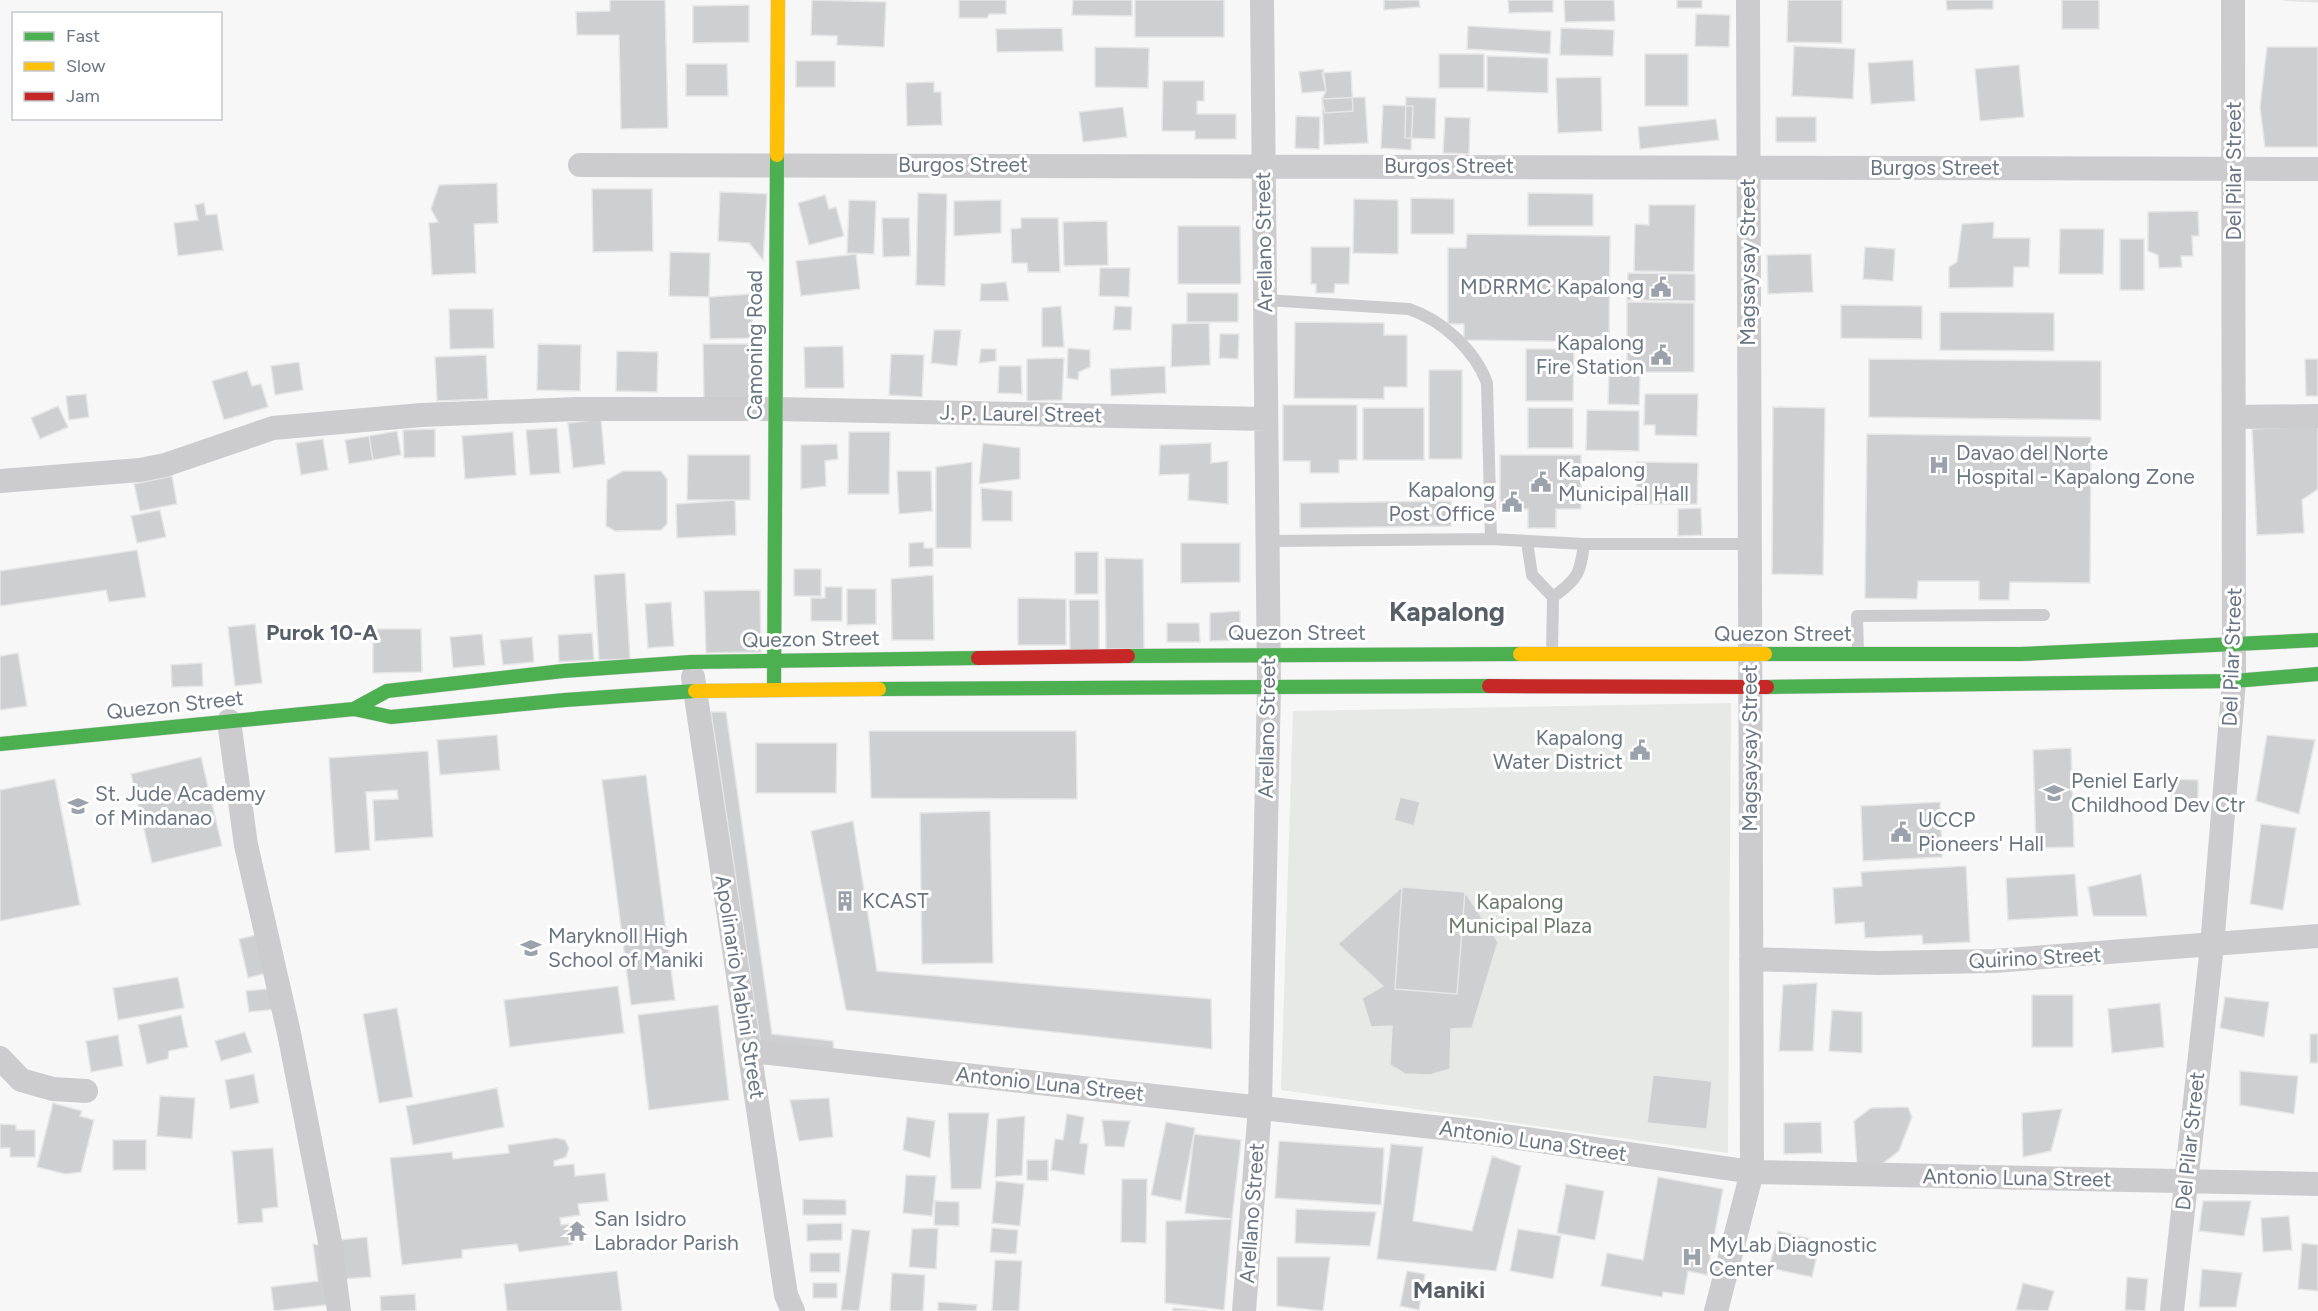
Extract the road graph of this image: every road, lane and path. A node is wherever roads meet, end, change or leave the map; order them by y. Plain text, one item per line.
1 (778, 0) edge
2 (1262, 0) edge
3 (1748, 0) edge
4 (2233, 0) edge
5 (580, 165) dead end
6 (777, 165) junction
7 (1263, 165) junction
8 (1748, 167) junction
9 (2234, 169) junction
10 (2318, 169) edge
11 (1265, 300) junction
12 (776, 409) junction
13 (2235, 417) junction
14 (2318, 417) edge
15 (1266, 418) junction
16 (0, 481) edge
17 (1491, 539) junction
18 (1267, 541) junction
19 (1527, 542) junction
20 (1584, 544) junction
21 (1749, 544) junction
22 (1553, 597) junction
23 (2044, 615) dead end
24 (2318, 640) edge
25 (2236, 646) junction
26 (1268, 654) junction
27 (1750, 655) junction
28 (774, 661) junction
29 (691, 662) junction
30 (1552, 670) junction
31 (1858, 671) junction
32 (2318, 674) edge
33 (2234, 681) junction
34 (1269, 686) junction
35 (1750, 687) junction
36 (695, 691) junction
37 (774, 691) junction
38 (354, 709) junction
39 (229, 721) junction
40 (0, 744) edge
41 (2318, 936) edge
42 (2212, 946) junction
43 (1751, 958) junction
44 (751, 1052) junction
45 (0, 1058) edge
46 (86, 1091) dead end
47 (1260, 1107) junction
48 (1752, 1172) junction
49 (2185, 1182) junction
50 (2318, 1184) edge
51 (339, 1311) edge
52 (793, 1311) edge
53 (1244, 1311) edge
54 (1716, 1311) edge
55 (2172, 1311) edge

1 - 6 main road, Camoning Road
2 - 7 street, Arellano Street
3 - 8 street, Magsaysay Street
4 - 9 street, Del Pilar Street
5 - 6 street, Burgos Street
6 - 7 street, Burgos Street
6 - 12 main road, Camoning Road
7 - 8 street, Burgos Street
7 - 11 street, Arellano Street
8 - 9 street, Burgos Street
8 - 21 street, Magsaysay Street
9 - 10 street, Burgos Street
9 - 13 street, Del Pilar Street
11 - 15 street, Arellano Street
11 - 17 lane
12 - 15 street, J. P. Laurel Street
12 - 16 street, J. P. Laurel Street
12 - 28 main road, Camoning Road
13 - 14 street
13 - 25 street, Del Pilar Street
15 - 18 street, Arellano Street
17 - 18 lane
17 - 19 lane
18 - 26 street, Arellano Street
19 - 20 lane
19 - 22 lane
20 - 21 lane
20 - 22 lane
21 - 27 street, Magsaysay Street
22 - 30 lane
23 - 31 lane
24 - 25 main road, Quezon Street
25 - 31 main road, Quezon Street
25 - 33 street, Del Pilar Street
26 - 28 main road, Quezon Street
26 - 30 main road, Quezon Street
26 - 34 street, Arellano Street
27 - 30 main road, Quezon Street
27 - 31 main road, Quezon Street
27 - 35 street, Magsaysay Street
28 - 29 main road, Quezon Street
28 - 37 main road, Camoning Road
29 - 36 street, Apolinario Mabini Street
29 - 38 main road, Quezon Street
30 - 34 main road, Quezon Street
30 - 35 main road, Quezon Street
31 - 33 main road, Quezon Street
31 - 35 main road, Quezon Street
32 - 33 main road, Quezon Street
33 - 42 street, Del Pilar Street
34 - 37 main road, Quezon Street
34 - 47 street, Arellano Street
35 - 43 street, Magsaysay Street
36 - 37 main road, Quezon Street
36 - 38 main road, Quezon Street
36 - 44 street, Apolinario Mabini Street
38 - 39 main road, Quezon Street
39 - 40 main road, Quezon Street
39 - 51 street
41 - 42 street, Quirino Street
42 - 43 street, Quirino Street
42 - 49 street, Del Pilar Street
43 - 48 street, Magsaysay Street
44 - 47 street, Antonio Luna Street
44 - 52 street, Apolinario Mabini Street
45 - 46 street
47 - 48 street, Antonio Luna Street
47 - 53 street, Arellano Street
48 - 49 street, Antonio Luna Street
48 - 54 street, Magsaysay Street
49 - 50 street, Antonio Luna Street
49 - 55 street, Del Pilar Street

